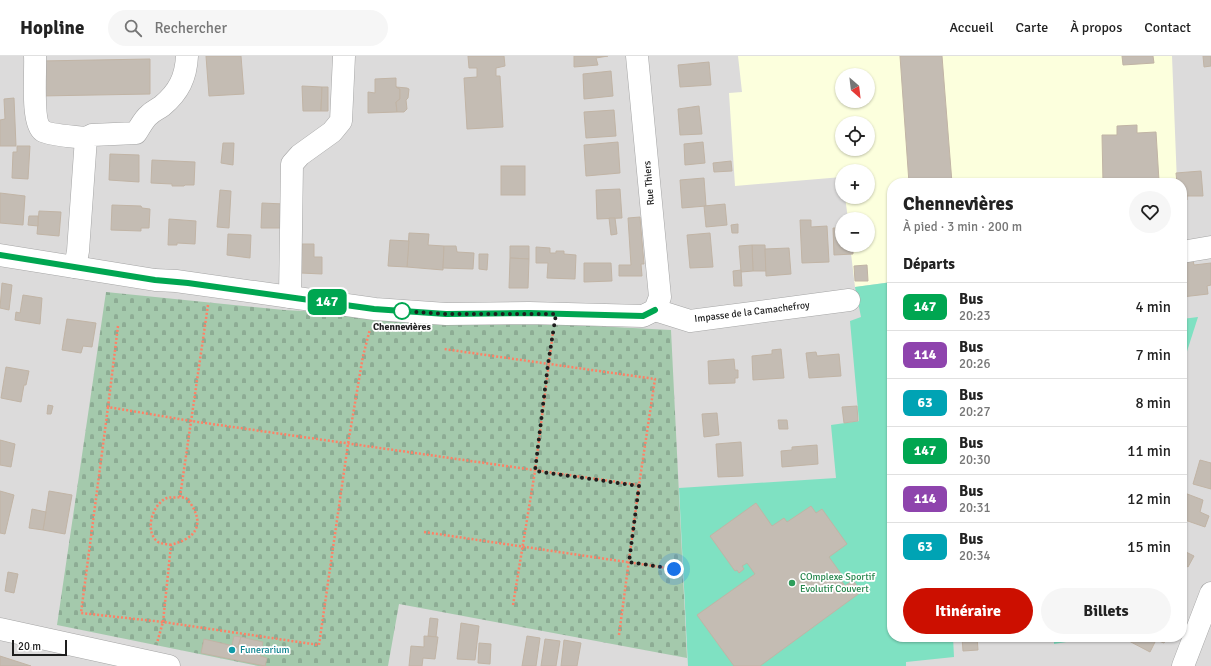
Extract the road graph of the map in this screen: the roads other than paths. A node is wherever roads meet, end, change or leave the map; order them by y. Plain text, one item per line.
1 (36, 56) edge
2 (186, 56) edge
3 (344, 56) edge
4 (638, 56) edge
5 (86, 138) junction
6 (1211, 248) edge
7 (1187, 251) edge
8 (0, 255) edge
9 (75, 267) junction
10 (290, 297) junction
11 (849, 300) dead end
12 (655, 310) junction
13 (1211, 592) edge
14 (0, 629) edge
15 (161, 664) edge
16 (1183, 666) edge

1 - 5 street
2 - 5 street
3 - 10 street
4 - 12 street, Rue Thiers
5 - 9 street
6 - 7 street
8 - 9 street
9 - 10 street
10 - 12 street
11 - 12 street, Impasse de la Camachefroy
13 - 16 street
14 - 15 street

